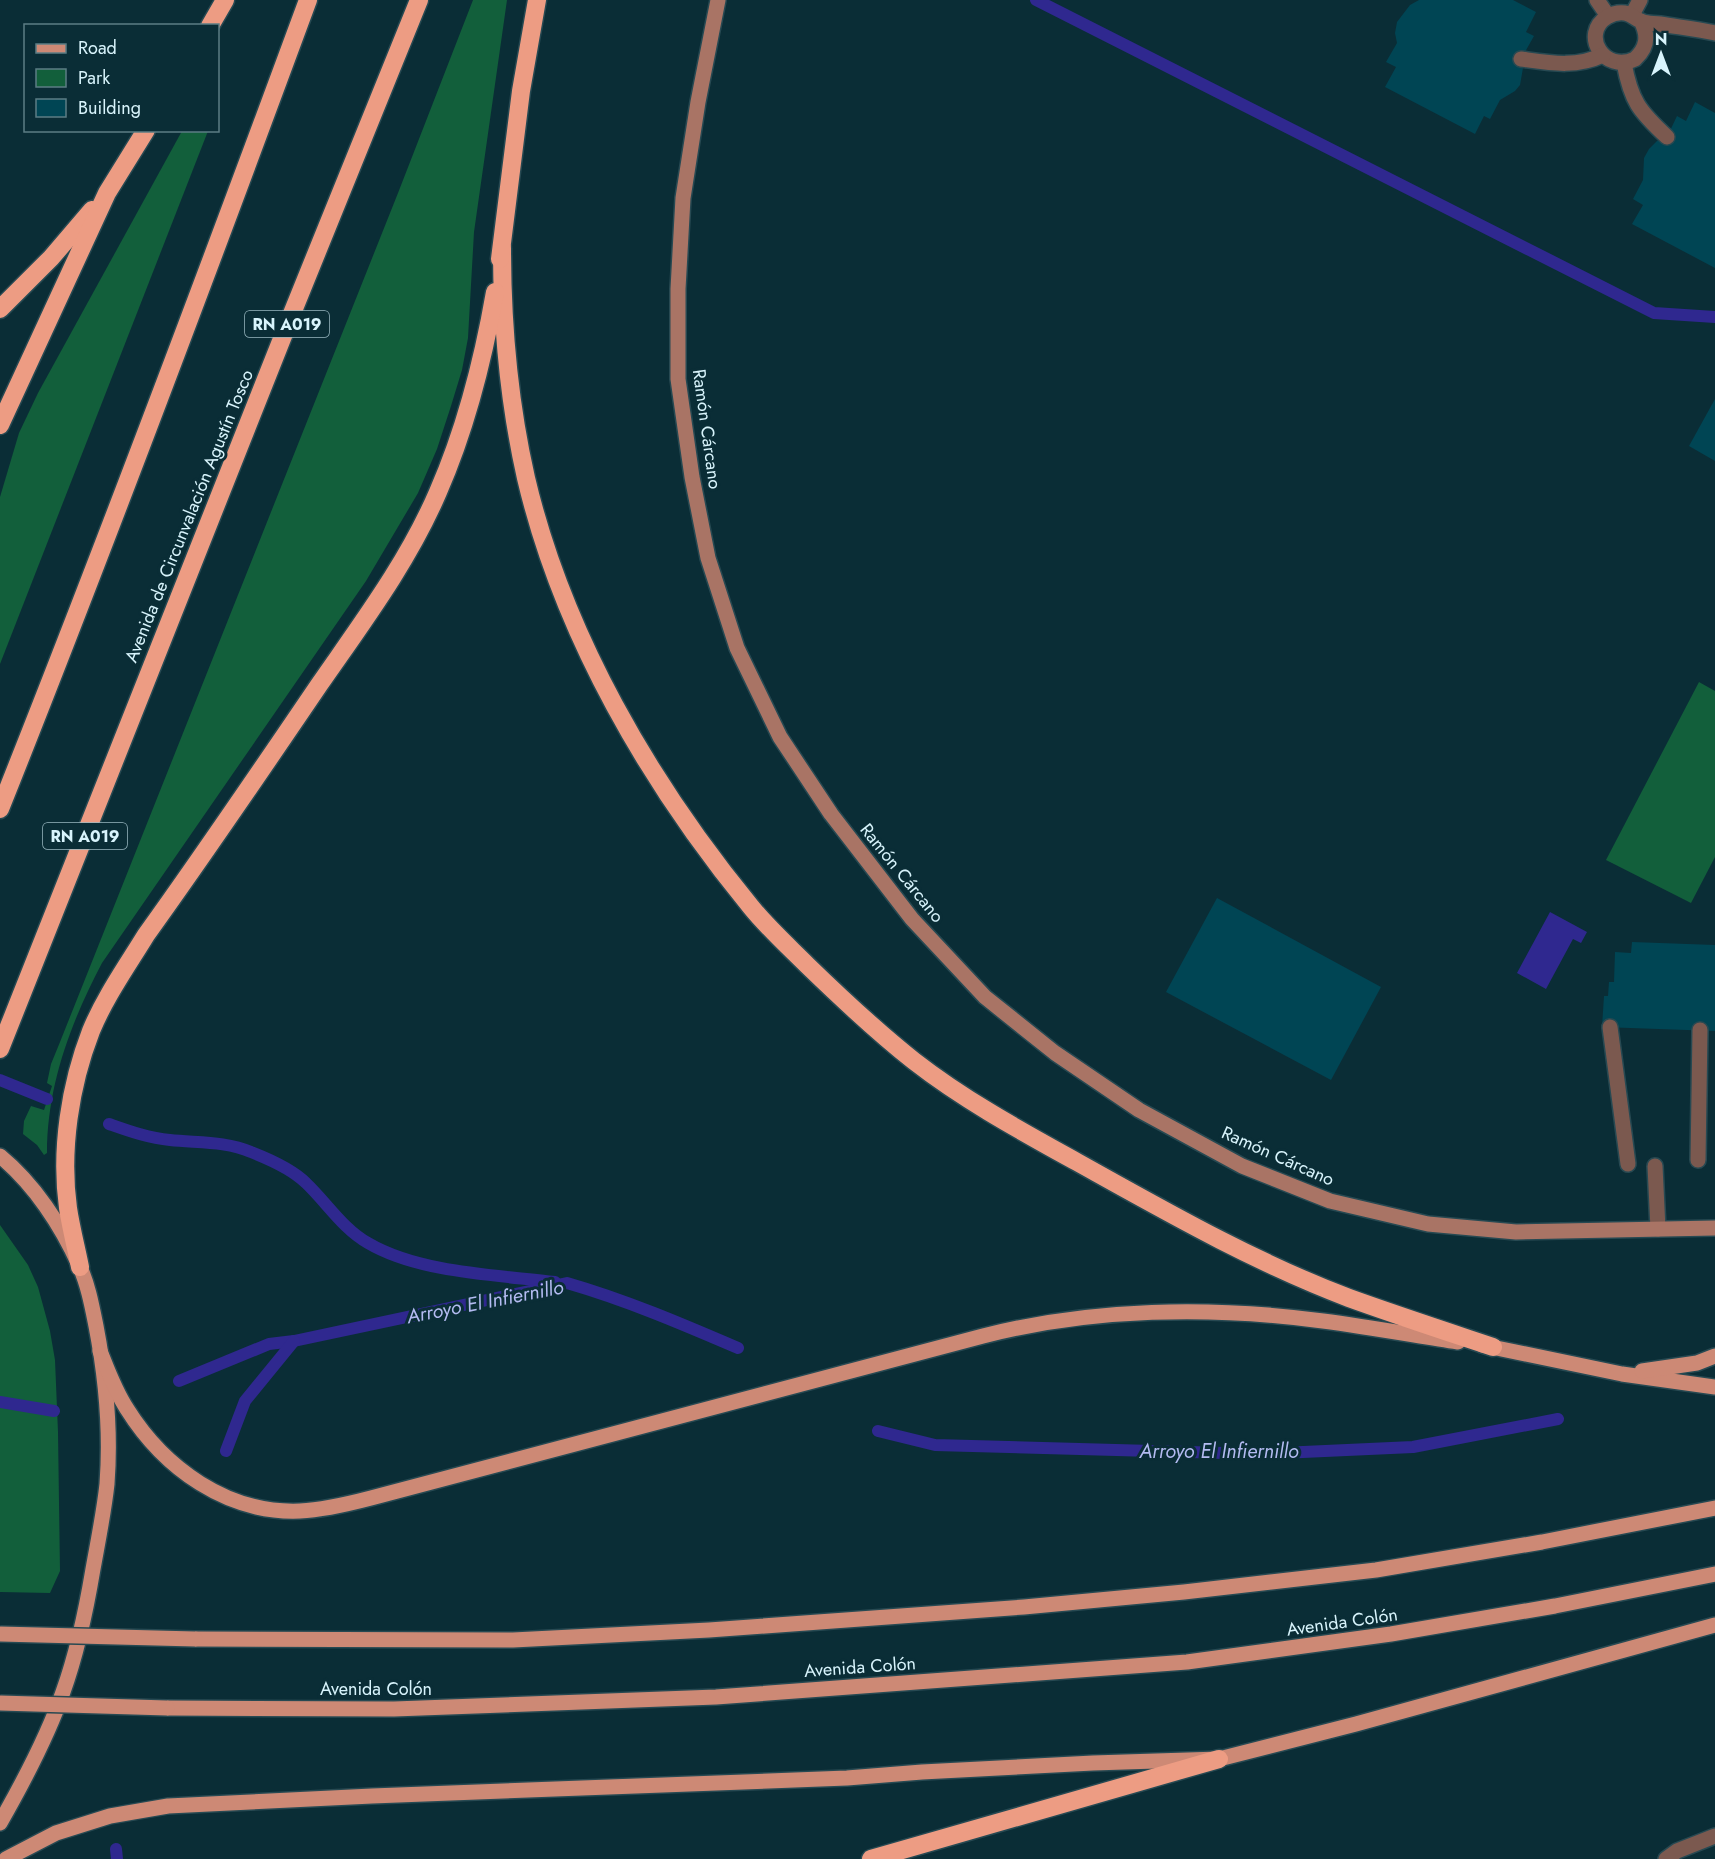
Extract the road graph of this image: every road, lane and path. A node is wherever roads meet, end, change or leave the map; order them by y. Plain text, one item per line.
1 (225, 0) edge
2 (308, 0) edge
3 (419, 0) edge
4 (537, 0) edge
5 (718, 0) edge
6 (1597, 0) edge
7 (1640, 0) edge
8 (1608, 16) junction
9 (1636, 18) junction
10 (211, 24) edge
11 (1715, 33) edge
12 (1603, 56) junction
13 (1521, 59) dead end
14 (1624, 63) junction
15 (145, 132) edge
16 (1666, 137) dead end
17 (107, 193) junction
18 (502, 248) junction
19 (0, 309) edge
20 (0, 425) edge
21 (0, 809) edge
22 (1610, 1027) dead end
23 (1700, 1030) dead end
24 (0, 1049) edge
25 (0, 1156) edge
26 (1698, 1160) dead end
27 (1628, 1164) dead end
28 (1655, 1166) dead end
29 (1658, 1229) junction
30 (1713, 1229) edge
31 (80, 1267) junction
32 (1493, 1347) junction
33 (100, 1351) junction
34 (1715, 1356) edge
35 (1622, 1374) junction
36 (1715, 1387) edge
37 (1715, 1508) edge
38 (1715, 1574) edge
39 (1715, 1625) edge
40 (0, 1634) edge
41 (0, 1703) edge
42 (1219, 1759) junction
43 (0, 1823) edge
44 (1715, 1836) edge
45 (6, 1859) edge
46 (871, 1859) edge
47 (1666, 1859) edge

1 - 10 highway
2 - 21 highway
3 - 24 highway, Avenida de Circunvalación Agustín Tosco / RN A019
4 - 18 highway
5 - 29 main road, Ramón Cárcano
6 - 8 street
7 - 9 street
8 - 9 street
8 - 12 street
9 - 11 street
9 - 14 street
12 - 13 street
12 - 14 street
14 - 16 street
15 - 17 highway
17 - 19 highway
17 - 20 highway
18 - 31 highway
18 - 32 highway
22 - 27 street
23 - 26 street
25 - 31 main road
28 - 29 street
29 - 30 main road, Ramón Cárcano
31 - 33 main road
32 - 33 main road
32 - 35 main road
33 - 43 main road
34 - 35 main road
35 - 36 main road
37 - 40 main road, bridge
38 - 41 main road, Avenida Colón, bridge
39 - 42 main road
42 - 45 main road
42 - 46 highway
44 - 47 street

